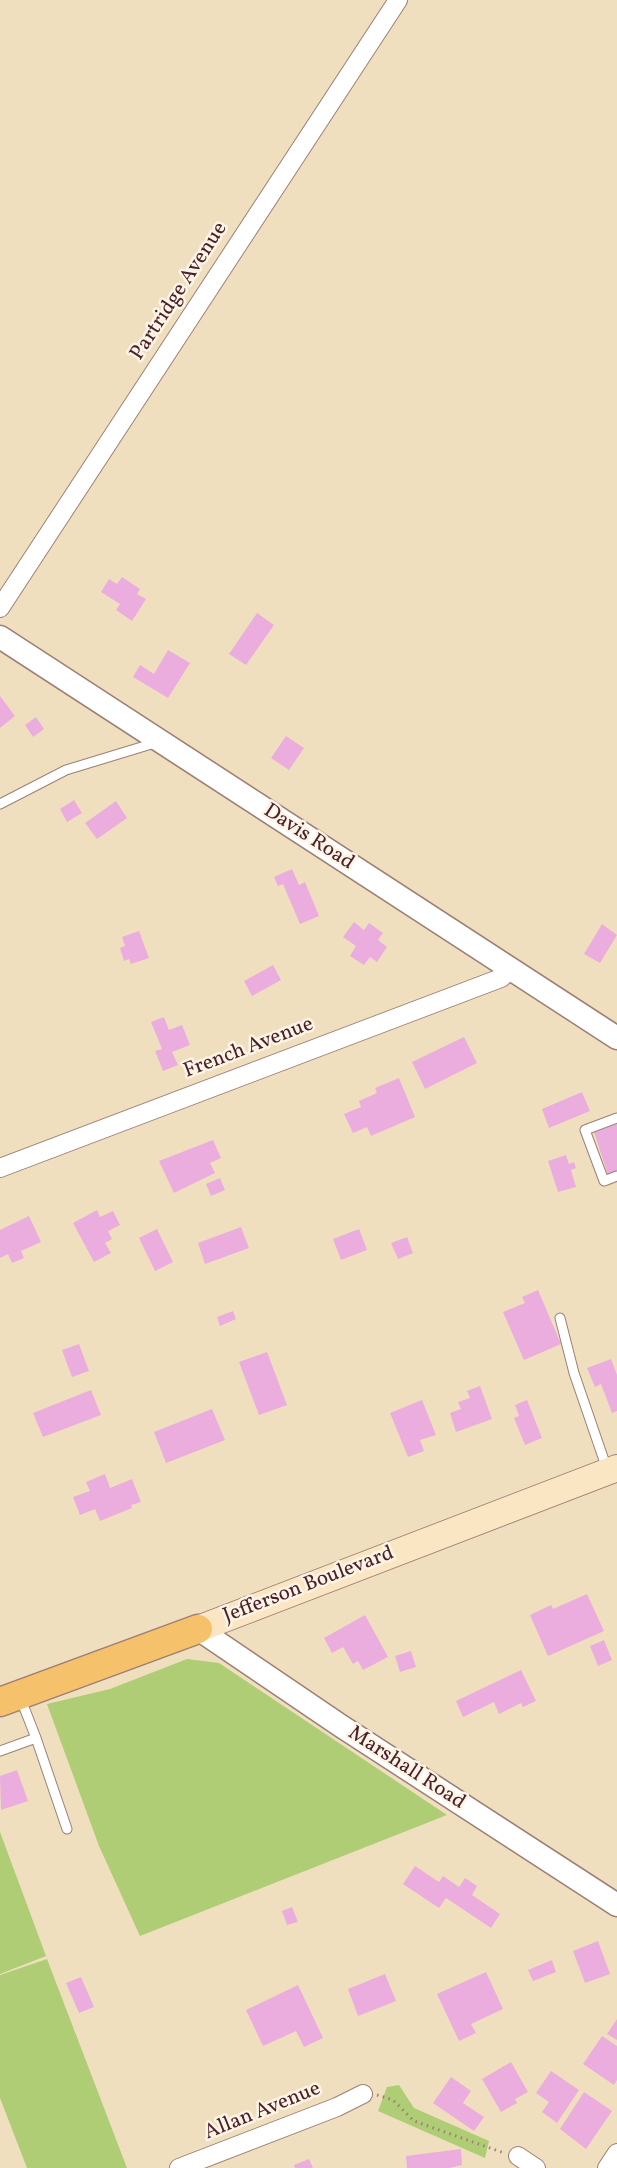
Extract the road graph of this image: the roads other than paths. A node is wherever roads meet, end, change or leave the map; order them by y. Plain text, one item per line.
1 (398, 0) edge
2 (0, 608) edge
3 (0, 637) edge
4 (160, 741) junction
5 (0, 804) edge
6 (511, 969) junction
7 (617, 1038) edge
8 (617, 1118) edge
9 (0, 1168) edge
10 (617, 1176) edge
11 (560, 1318) dead end
12 (612, 1470) edge
13 (205, 1626) junction
14 (10, 1699) edge
15 (36, 1738) junction
16 (0, 1751) edge
17 (67, 1829) dead end
18 (617, 1905) edge
19 (363, 2094) road end
20 (617, 2153) edge
21 (518, 2156) road end
22 (201, 2164) edge
23 (179, 2168) edge
24 (536, 2168) edge
25 (607, 2168) edge

1 - 2 street, Partridge Avenue
3 - 4 street, Davis Road
4 - 5 lane
4 - 6 street, Davis Road
6 - 7 street, Davis Road
6 - 9 street, French Avenue
8 - 10 lane
11 - 12 lane
12 - 13 main road, Jefferson Boulevard
13 - 14 main road, Jefferson Boulevard
13 - 18 street, Marshall Road
14 - 15 lane
15 - 16 lane
15 - 17 lane
19 - 22 street, Allan Avenue
20 - 25 street
21 - 24 street
22 - 23 street, Allan Avenue

